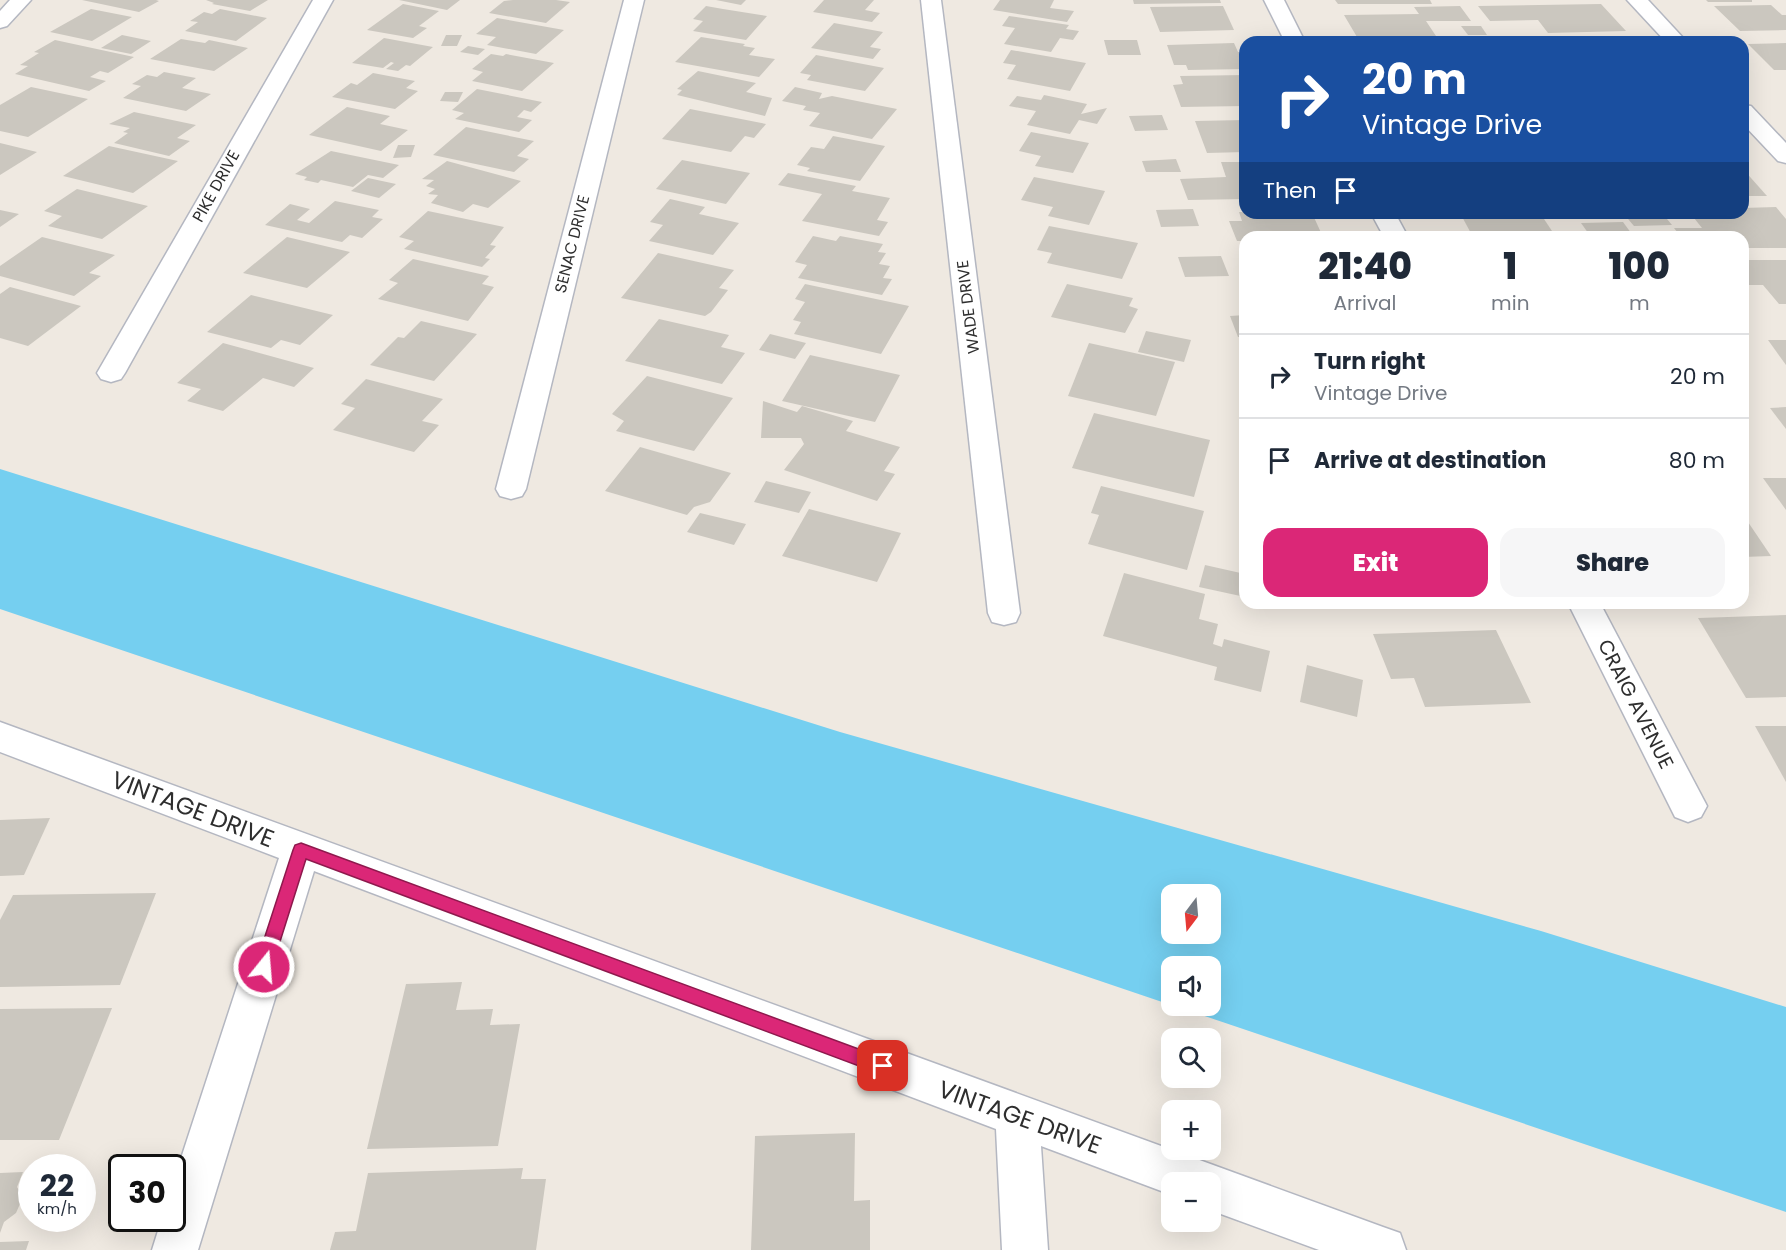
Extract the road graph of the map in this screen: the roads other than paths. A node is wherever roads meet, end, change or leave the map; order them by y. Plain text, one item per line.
1 (21, 0) edge
2 (323, 0) edge
3 (634, 0) edge
4 (931, 0) edge
5 (1274, 0) edge
6 (1637, 0) edge
7 (0, 22) edge
8 (1292, 36) edge
9 (1671, 36) edge
10 (1749, 117) edge
11 (1786, 156) edge
12 (111, 373) dead end
13 (511, 489) dead end
14 (1587, 609) edge
15 (1004, 613) dead end
16 (0, 737) edge
17 (1688, 806) dead end
18 (301, 850) junction
19 (1017, 1116) junction
20 (1170, 1172) edge
21 (1221, 1191) edge
22 (176, 1250) edge
23 (1025, 1250) edge
24 (1383, 1250) edge

1 - 7 street
2 - 12 street, PIKE DRIVE
3 - 13 street, SENAC DRIVE
4 - 15 street, WADE DRIVE
5 - 8 street
6 - 9 street
10 - 11 street
14 - 17 street, CRAIG AVENUE
16 - 18 street, VINTAGE DRIVE
18 - 19 street, VINTAGE DRIVE
18 - 22 street
19 - 20 street, VINTAGE DRIVE
19 - 23 street
21 - 24 street

